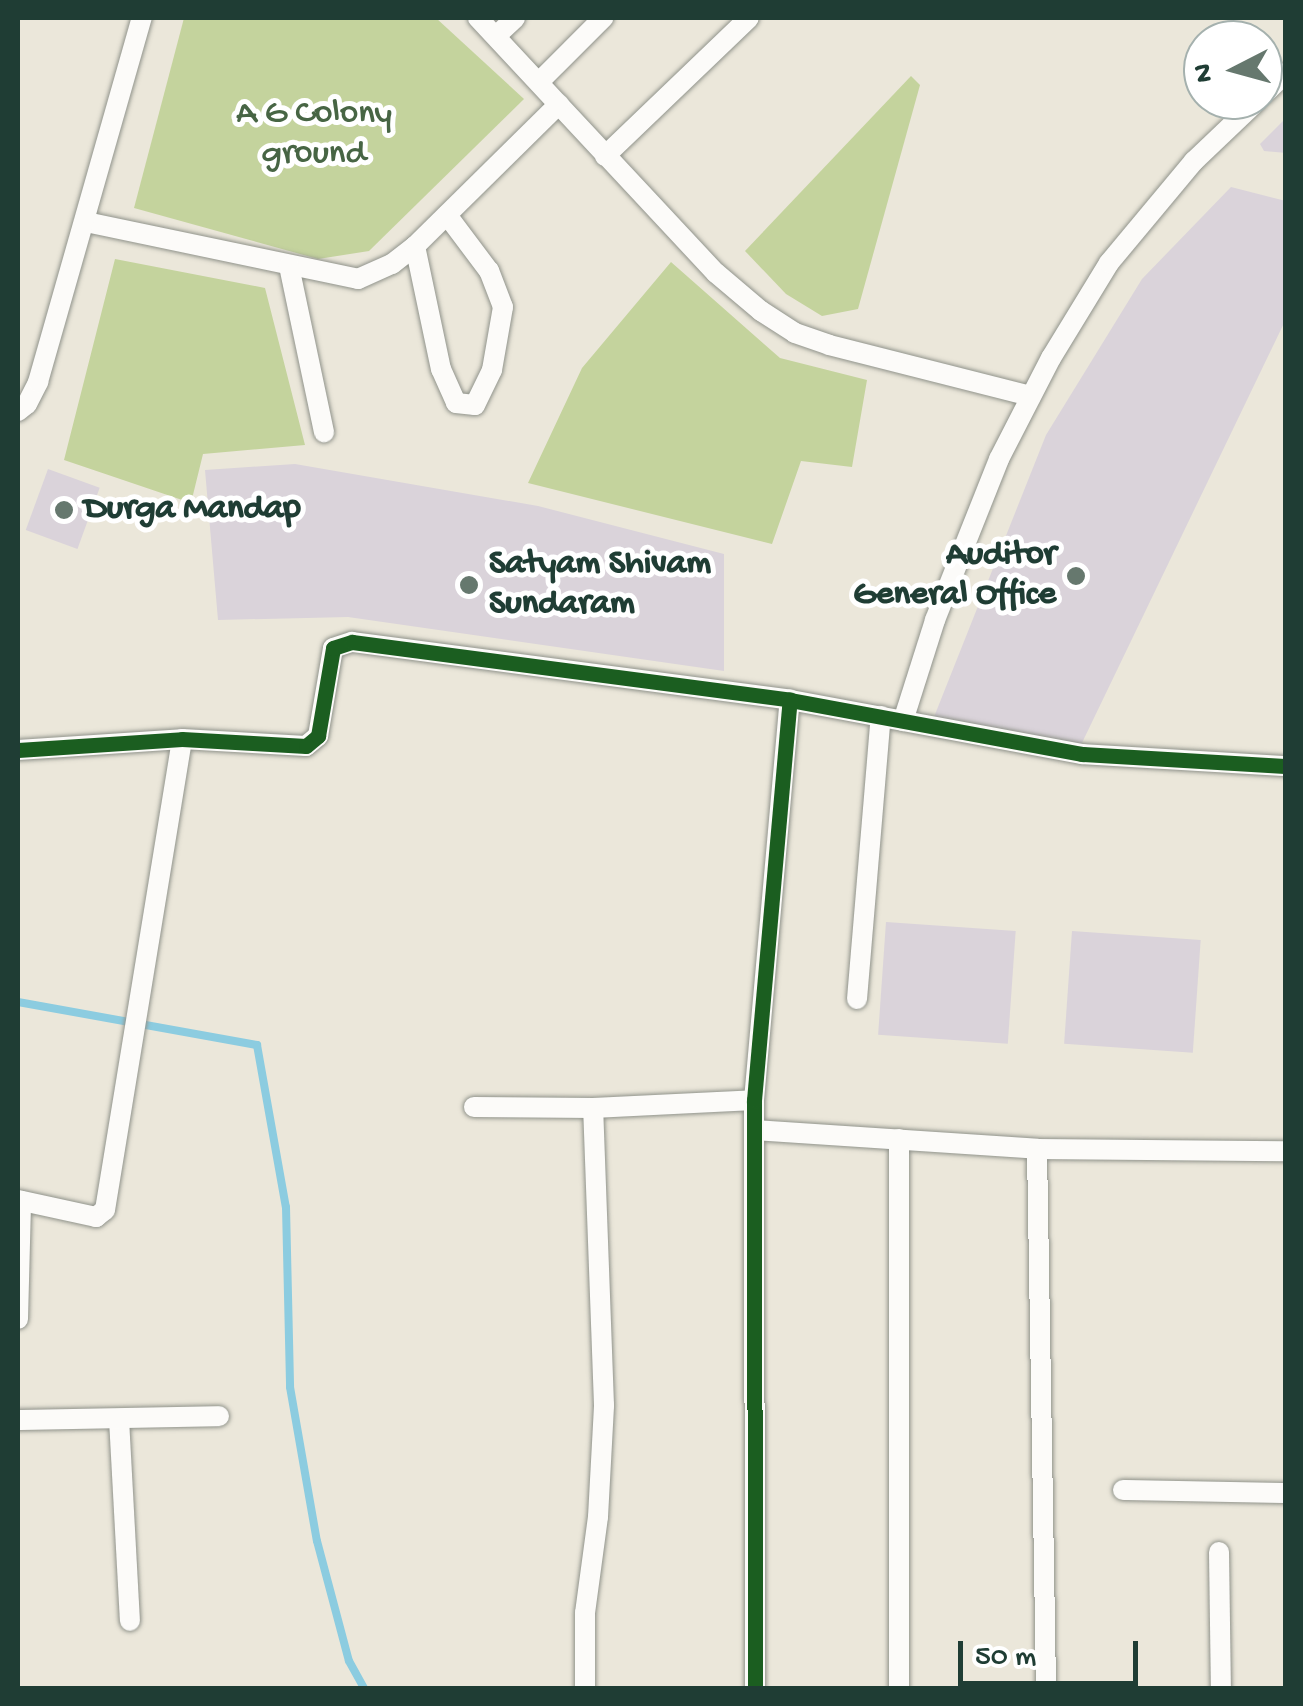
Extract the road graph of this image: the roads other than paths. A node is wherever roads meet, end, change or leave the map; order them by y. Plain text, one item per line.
1 (142, 18) edge
2 (478, 18) edge
3 (514, 18) edge
4 (604, 18) edge
5 (749, 18) edge
6 (496, 36) junction
7 (539, 82) junction
8 (559, 104) junction
9 (1237, 120) edge
10 (605, 156) junction
11 (447, 215) junction
12 (86, 222) junction
13 (415, 246) junction
14 (289, 266) junction
15 (1031, 396) junction
16 (18, 411) edge
17 (324, 432) dead end
18 (790, 700) junction
19 (881, 716) junction
20 (903, 721) junction
21 (182, 739) junction
22 (18, 750) edge
23 (1286, 766) edge
24 (856, 999) dead end
25 (754, 1100) junction
26 (474, 1107) dead end
27 (593, 1108) junction
28 (754, 1130) junction
29 (899, 1139) junction
30 (1037, 1149) junction
31 (1286, 1151) edge
32 (19, 1201) edge
33 (18, 1319) edge
34 (219, 1416) dead end
35 (119, 1419) junction
36 (18, 1420) edge
37 (1124, 1490) dead end
38 (1286, 1493) edge
39 (1219, 1552) dead end
40 (130, 1620) dead end
41 (585, 1688) edge
42 (755, 1688) edge
43 (900, 1688) edge
44 (1046, 1688) edge
45 (1221, 1688) edge

1 - 12 street
2 - 6 street
3 - 6 street
4 - 7 street
5 - 10 street
6 - 7 street
7 - 8 street
8 - 10 street
8 - 11 street
9 - 15 street
10 - 15 street
11 - 13 street
11 - 13 street
12 - 14 street
12 - 16 street
13 - 14 street
14 - 17 street
15 - 20 street
18 - 19 street
18 - 21 street
18 - 25 street
19 - 20 street
19 - 24 street
20 - 23 street
21 - 22 street
21 - 32 street
25 - 27 street
25 - 28 street
26 - 27 street
27 - 41 street
28 - 29 street
28 - 42 street
29 - 30 street
29 - 43 street
30 - 31 street
30 - 44 street
32 - 33 street
34 - 35 street
35 - 36 street
35 - 40 street
37 - 38 street
39 - 45 street

